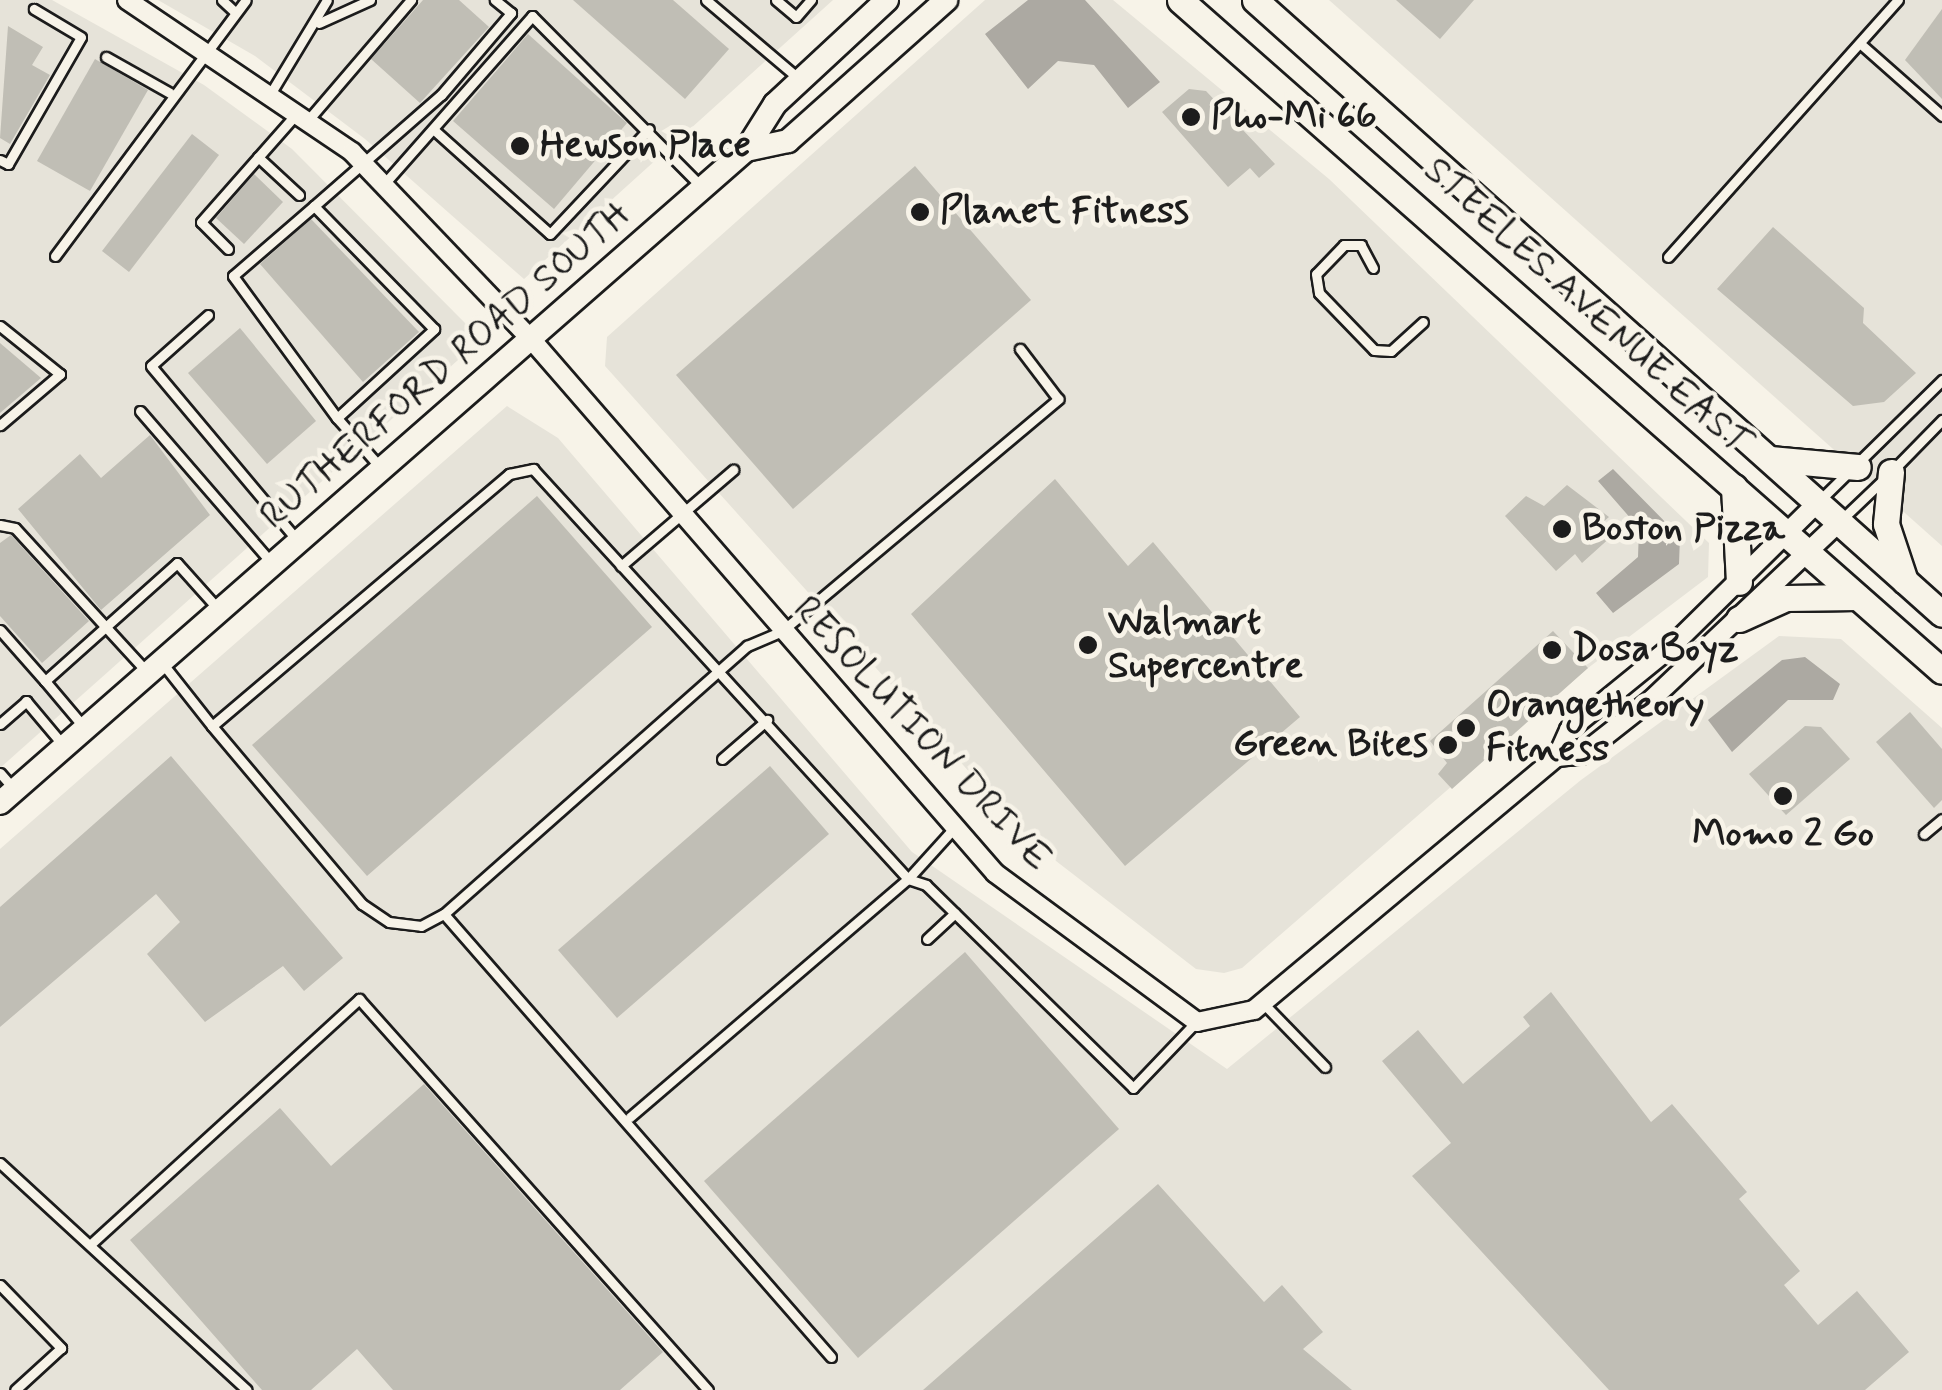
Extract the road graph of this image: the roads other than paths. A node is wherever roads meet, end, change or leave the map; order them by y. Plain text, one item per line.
1 (127, 0) edge
2 (222, 0) edge
3 (246, 0) edge
4 (327, 0) edge
5 (370, 0) edge
6 (411, 0) edge
7 (495, 0) edge
8 (706, 0) edge
9 (776, 0) edge
10 (811, 0) edge
11 (888, 0) edge
12 (946, 0) edge
13 (1180, 0) edge
14 (1255, 0) edge
15 (1898, 0) edge
16 (34, 9) dead end
17 (235, 12) junction
18 (318, 23) junction
19 (1864, 46) junction
20 (212, 52) junction
21 (106, 57) dead end
22 (799, 79) junction
23 (272, 91) junction
24 (170, 93) junction
25 (304, 115) junction
26 (1942, 116) edge
27 (433, 129) junction
28 (648, 129) junction
29 (746, 150) junction
30 (258, 157) junction
31 (0, 160) edge
32 (362, 163) junction
33 (383, 184) junction
34 (703, 188) junction
35 (298, 196) dead end
36 (314, 206) junction
37 (228, 249) dead end
38 (55, 256) dead end
39 (1668, 257) dead end
40 (1372, 268) dead end
41 (208, 315) dead end
42 (1422, 322) dead end
43 (0, 326) edge
44 (531, 338) junction
45 (1020, 349) dead end
46 (1942, 380) edge
47 (140, 411) dead end
48 (337, 418) junction
49 (1942, 420) edge
50 (0, 426) edge
51 (1767, 459) junction
52 (1858, 467) junction
53 (383, 470) junction
54 (733, 470) dead end
55 (1891, 472) junction
56 (1734, 487) junction
57 (1817, 503) junction
58 (681, 514) junction
59 (1838, 523) junction
60 (0, 526) edge
61 (299, 542) junction
62 (1797, 543) junction
63 (273, 564) junction
64 (621, 566) junction
65 (1906, 581) junction
66 (1740, 582) junction
67 (1857, 597) junction
68 (220, 610) junction
69 (1942, 614) edge
70 (1739, 620) junction
71 (106, 626) junction
72 (0, 630) edge
73 (782, 632) junction
74 (155, 668) junction
75 (1942, 671) edge
76 (718, 676) junction
77 (45, 681) junction
78 (767, 720) junction
79 (0, 724) edge
80 (212, 726) junction
81 (85, 728) junction
82 (64, 746) junction
83 (1557, 757) junction
84 (722, 759) dead end
85 (5, 789) edge
86 (1942, 819) edge
87 (955, 827) junction
88 (1924, 834) dead end
89 (908, 879) junction
90 (955, 913) junction
91 (444, 914) junction
92 (928, 939) dead end
93 (1263, 1002) junction
94 (1197, 1022) junction
95 (1326, 1067) dead end
96 (630, 1117) junction
97 (0, 1163) edge
98 (92, 1242) junction
99 (0, 1285) edge
100 (831, 1356) dead end
101 (15, 1390) edge
102 (247, 1390) edge
103 (708, 1390) edge

1 - 20 street, RESOLUTION DRIVE
2 - 17 lane
3 - 17 lane
4 - 18 lane
5 - 18 lane
6 - 25 lane
7 - 32 lane
8 - 22 lane
9 - 10 lane
11 - 22 street
12 - 29 street, RUTHERFORD ROAD SOUTH
13 - 56 main road, STEELES AVENUE EAST
14 - 51 main road, STEELES AVENUE EAST
15 - 19 lane
16 - 31 lane
17 - 20 lane
18 - 23 lane
19 - 26 lane
19 - 39 lane
20 - 23 street, RESOLUTION DRIVE
20 - 24 lane
21 - 24 lane
22 - 29 street
23 - 25 street, RESOLUTION DRIVE
24 - 38 lane
25 - 30 lane
25 - 32 street, RESOLUTION DRIVE
27 - 28 lane
27 - 28 lane
27 - 33 lane
28 - 34 lane
29 - 34 street, RUTHERFORD ROAD SOUTH
30 - 35 lane
30 - 37 lane
32 - 33 street, RESOLUTION DRIVE
32 - 36 lane
33 - 44 street, RESOLUTION DRIVE
34 - 44 street, RUTHERFORD ROAD SOUTH
36 - 48 lane
36 - 48 lane
40 - 42 lane
41 - 61 lane
43 - 50 lane
44 - 53 street, RUTHERFORD ROAD SOUTH
44 - 58 street, RESOLUTION DRIVE
45 - 73 lane
46 - 52 lane
47 - 63 lane
48 - 53 lane
49 - 55 lane
51 - 52 main road
51 - 57 main road, STEELES AVENUE EAST
52 - 57 lane
53 - 61 street, RUTHERFORD ROAD SOUTH
54 - 58 lane
55 - 59 lane
55 - 65 main road
56 - 62 main road, STEELES AVENUE EAST
56 - 66 main road
57 - 59 main road, STEELES AVENUE EAST
57 - 62 street
58 - 64 lane
58 - 73 street, RESOLUTION DRIVE
59 - 62 street
59 - 65 main road, STEELES AVENUE EAST
60 - 71 lane
61 - 63 street, RUTHERFORD ROAD SOUTH
62 - 66 street
62 - 67 main road, STEELES AVENUE EAST
62 - 70 street
63 - 68 street, RUTHERFORD ROAD SOUTH
64 - 76 lane
64 - 80 lane
65 - 69 main road, STEELES AVENUE EAST
66 - 83 street
67 - 70 main road
67 - 75 main road, STEELES AVENUE EAST
68 - 71 lane
68 - 74 street, RUTHERFORD ROAD SOUTH
70 - 83 street
71 - 74 lane
71 - 77 lane
72 - 77 lane
73 - 76 lane
73 - 87 street, RESOLUTION DRIVE
74 - 80 lane
74 - 81 street, RUTHERFORD ROAD SOUTH
76 - 78 lane
76 - 91 lane
77 - 81 lane
78 - 84 lane
78 - 89 lane
79 - 82 lane
80 - 91 lane
81 - 82 street, RUTHERFORD ROAD SOUTH
82 - 85 street, RUTHERFORD ROAD SOUTH
83 - 93 street
86 - 88 lane
87 - 89 lane
87 - 94 street, RESOLUTION DRIVE
89 - 90 lane
89 - 96 lane
90 - 92 lane
90 - 94 lane
91 - 96 lane
93 - 94 street
93 - 95 lane
96 - 100 lane
97 - 98 lane
98 - 102 lane
98 - 103 lane
99 - 101 lane

